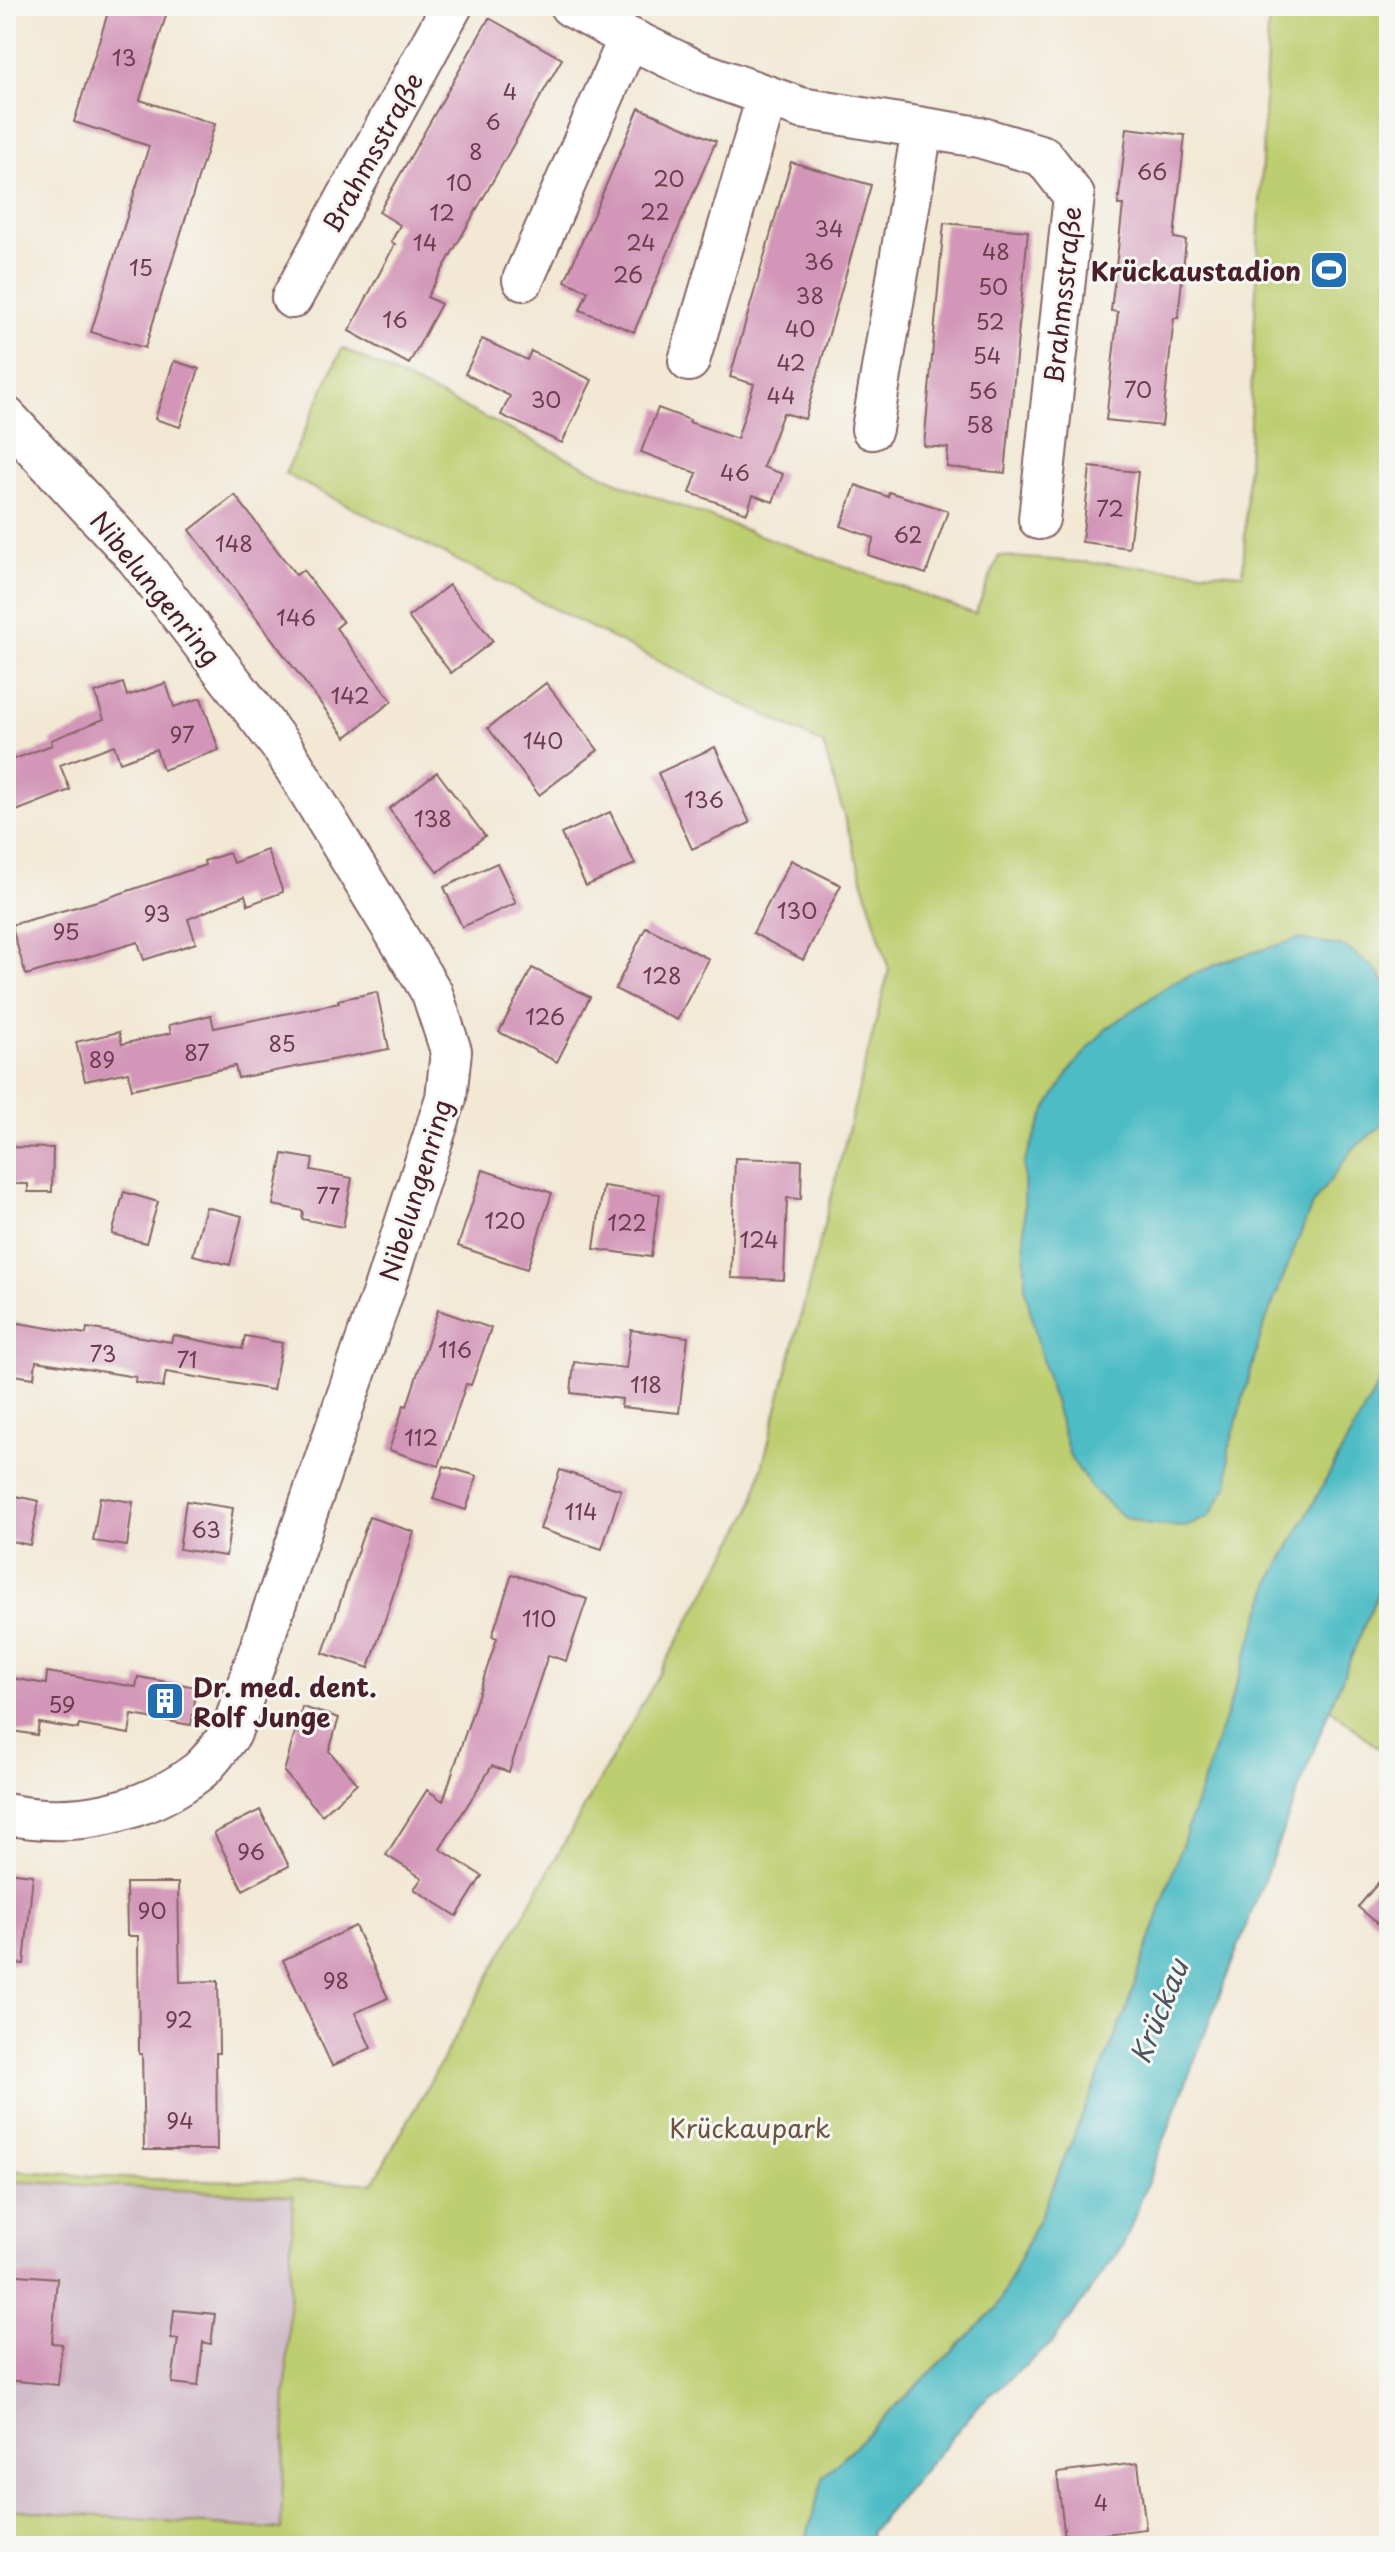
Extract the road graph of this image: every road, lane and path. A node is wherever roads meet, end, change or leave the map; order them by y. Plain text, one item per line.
1 (452, 6) edge
2 (570, 6) edge
3 (629, 38) junction
4 (767, 97) junction
5 (922, 129) junction
6 (523, 280) dead end
7 (292, 298) dead end
8 (689, 361) dead end
9 (6, 417) edge
10 (872, 429) dead end
11 (1039, 519) dead end
12 (6, 1814) edge

1 - 7 street, Brahmsstraße
2 - 3 street, Brahmsstraße
3 - 4 street, Brahmsstraße
3 - 6 street
4 - 5 street, Brahmsstraße
4 - 8 street
5 - 10 street
5 - 11 street, Brahmsstraße
9 - 12 street, Nibelungenring

